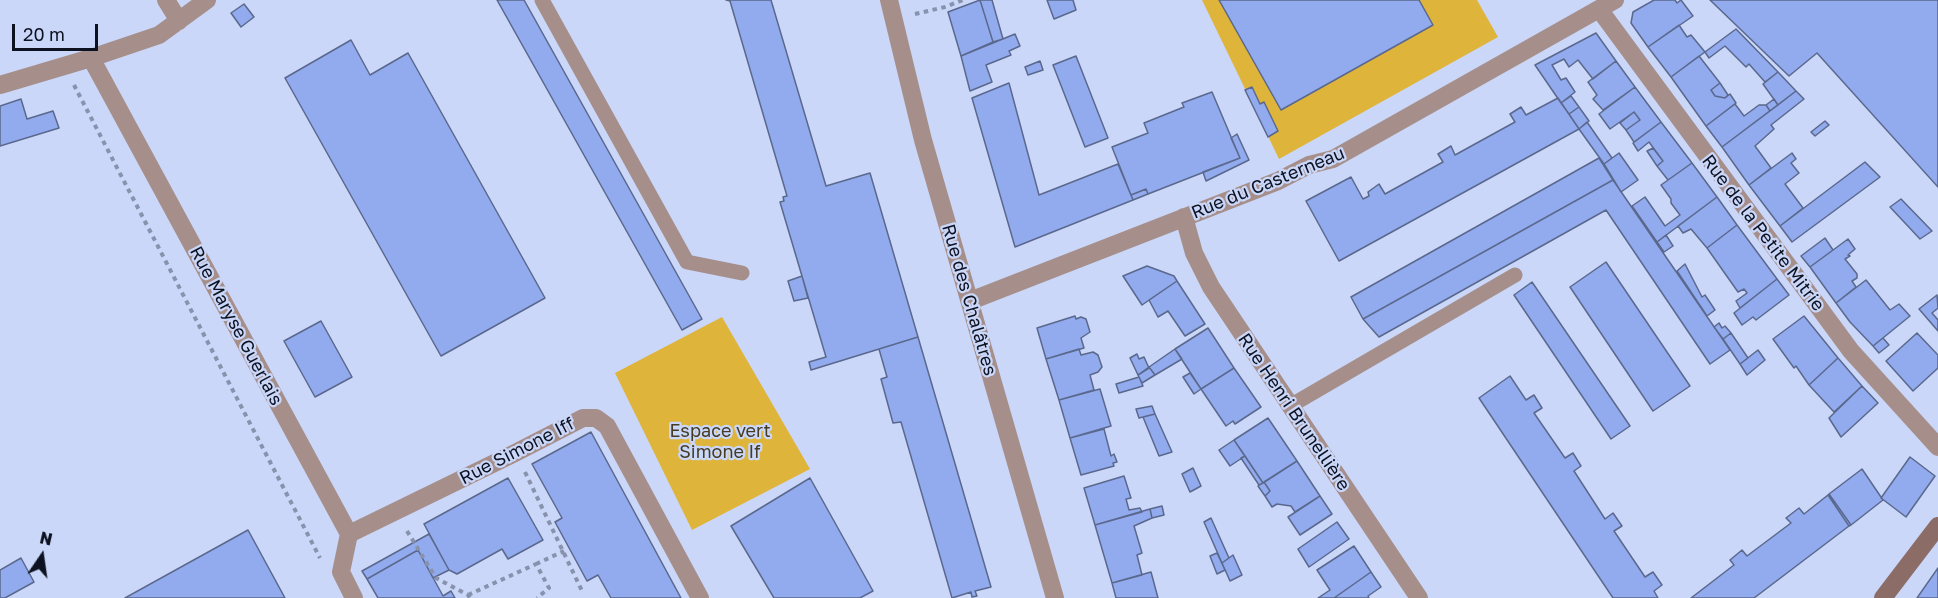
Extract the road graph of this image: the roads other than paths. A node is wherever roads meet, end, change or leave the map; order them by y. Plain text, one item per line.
1 (166, 0) edge
2 (207, 0) edge
3 (542, 0) edge
4 (889, 0) edge
5 (1607, 4) edge
6 (179, 21) junction
7 (91, 58) junction
8 (0, 85) edge
9 (1184, 217) junction
10 (742, 273) dead end
11 (1515, 275) dead end
12 (970, 301) junction
13 (1290, 406) junction
14 (1938, 447) edge
15 (1938, 526) edge
16 (349, 534) junction
17 (354, 598) edge
18 (700, 598) edge
19 (1055, 598) edge
20 (1419, 598) edge
21 (1883, 598) edge

1 - 6 street
2 - 6 street
3 - 10 lane
4 - 12 street, Rue des Chalâtres
5 - 9 street, Rue du Casterneau
5 - 14 street, Rue de la Petite Mitrie
6 - 7 street
7 - 8 street
7 - 16 street, Rue Maryse Guerlais
9 - 12 street, Rue du Casterneau
9 - 13 street, Rue Henri Brunellière
11 - 13 lane
12 - 19 street, Rue des Chalâtres
13 - 20 street, Rue Henri Brunellière
15 - 21 street
16 - 17 street
16 - 18 street, Rue Simone Iff

